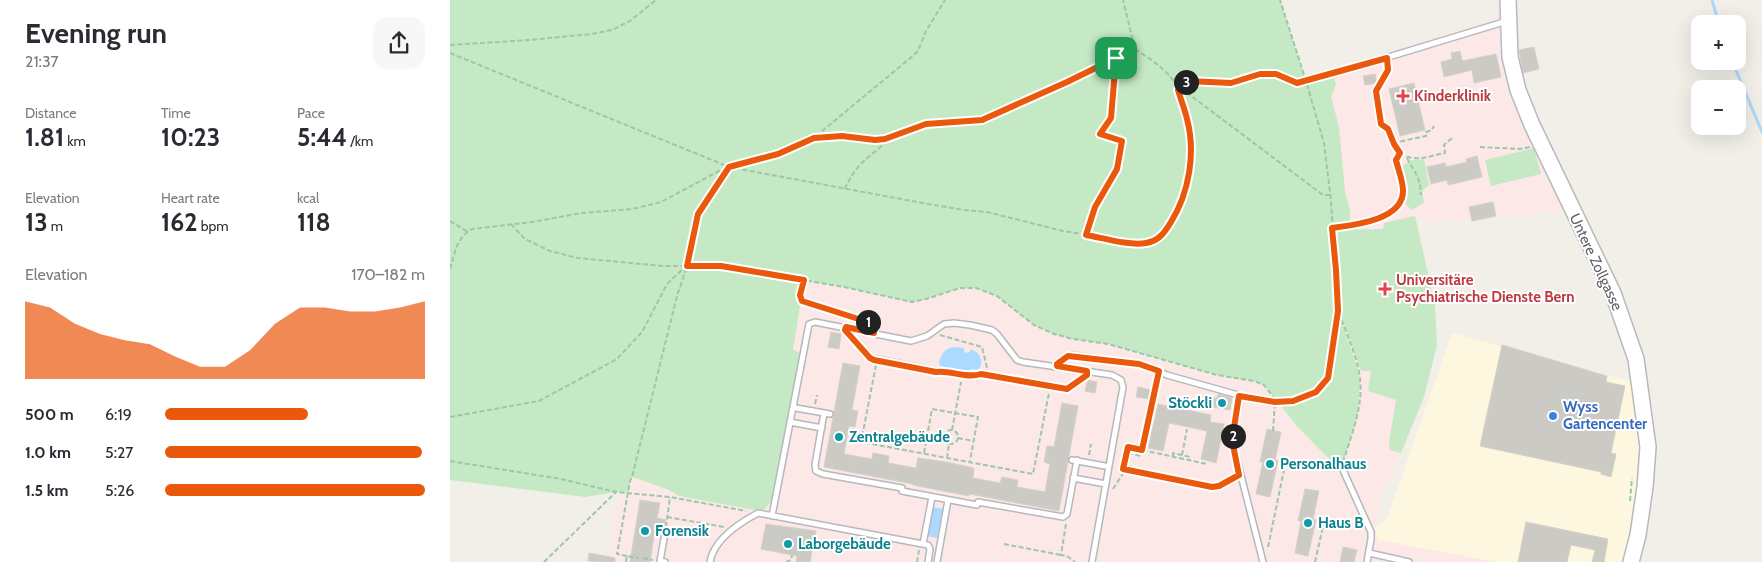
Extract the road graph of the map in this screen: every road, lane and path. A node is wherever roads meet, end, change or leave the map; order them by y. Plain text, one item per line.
1 (656, 0) edge
2 (945, 0) edge
3 (1123, 0) edge
4 (1280, 0) edge
5 (1508, 0) edge
6 (1508, 20) junction
7 (450, 45) edge
8 (1135, 49) junction
9 (450, 53) edge
10 (1116, 58) junction
11 (1384, 59) junction
12 (1306, 81) junction
13 (1178, 90) junction
14 (1434, 126) dead end
15 (814, 138) junction
16 (888, 138) junction
17 (1452, 138) dead end
18 (1393, 142) junction
19 (1541, 144) junction
20 (1480, 147) dead end
21 (1400, 153) junction
22 (1407, 158) junction
23 (729, 167) junction
24 (845, 189) junction
25 (1421, 194) dead end
26 (1330, 195) junction
27 (450, 221) edge
28 (510, 224) junction
29 (1332, 228) junction
30 (468, 232) junction
31 (1086, 235) junction
32 (687, 266) junction
33 (450, 269) edge
34 (804, 280) junction
35 (1338, 311) junction
36 (846, 327) junction
37 (933, 332) junction
38 (874, 333) junction
39 (877, 360) junction
40 (1057, 366) junction
41 (1087, 371) junction
42 (1159, 371) junction
43 (962, 374) junction
44 (988, 375) junction
45 (1050, 386) junction
46 (817, 395) dead end
47 (1239, 396) junction
48 (1149, 398) dead end
49 (1153, 399) junction
50 (1277, 402) junction
51 (796, 408) dead end
52 (814, 411) junction
53 (955, 413) junction
54 (450, 417) edge
55 (790, 422) junction
56 (822, 428) junction
57 (952, 430) junction
58 (1187, 430) dead end
59 (1273, 431) dead end
60 (928, 432) junction
61 (944, 435) junction
62 (958, 438) junction
63 (974, 441) junction
64 (950, 444) junction
65 (1091, 444) dead end
66 (1142, 450) junction
67 (924, 453) junction
68 (1127, 453) junction
69 (1182, 455) junction
70 (1173, 456) junction
71 (947, 458) junction
72 (1190, 460) junction
73 (450, 461) edge
74 (970, 462) junction
75 (1088, 462) junction
76 (1208, 464) dead end
77 (1285, 465) dead end
78 (1105, 466) dead end
79 (1123, 469) junction
80 (1343, 470) joint
81 (1633, 474) dead end
82 (1239, 475) junction
83 (1074, 478) junction
84 (1106, 484) junction
85 (616, 492) junction
86 (628, 492) junction
87 (670, 497) junction
88 (932, 497) junction
89 (948, 500) junction
90 (1630, 502) dead end
91 (1102, 506) junction
92 (758, 513) junction
93 (1067, 514) junction
94 (772, 516) junction
95 (667, 517) junction
96 (1324, 522) dead end
97 (734, 528) junction
98 (665, 533) joint
99 (922, 544) junction
100 (1004, 544) dead end
101 (1266, 552) dead end
102 (1369, 554) junction
103 (792, 555) dead end
104 (1061, 555) junction
105 (627, 556) junction
106 (638, 558) dead end
107 (643, 558) dead end
108 (544, 562) edge
109 (626, 562) edge
110 (662, 562) edge
111 (710, 562) edge
112 (786, 562) edge
113 (917, 562) edge
114 (928, 562) edge
115 (937, 562) edge
116 (1076, 562) edge
117 (1092, 562) edge
118 (1263, 562) edge
119 (1315, 562) edge
120 (1367, 562) edge
121 (1409, 562) edge
122 (1631, 562) edge

1 - 7 path
2 - 15 path
3 - 8 path
4 - 12 path
5 - 6 street, Untere Zollgasse
6 - 11 lane
6 - 19 street, Untere Zollgasse
8 - 10 path
8 - 13 path
9 - 23 path
10 - 16 path
10 - 31 path
11 - 12 path
11 - 18 path
12 - 13 path
12 - 26 path
13 - 26 path
13 - 31 path
14 - 18 path
15 - 16 path
15 - 23 path
16 - 24 path
17 - 22 path
18 - 21 path
19 - 20 path
19 - 122 street, Untere Zollgasse
21 - 22 path
21 - 29 path
22 - 25 path
23 - 24 path
23 - 28 path
23 - 32 path
24 - 31 path
26 - 29 path
27 - 30 path
28 - 30 path
28 - 32 path
29 - 35 path
30 - 33 path
32 - 34 path
32 - 54 path
32 - 86 path
34 - 38 path
34 - 50 path
35 - 50 path
35 - 80 path
36 - 38 lane
36 - 39 lane
36 - 55 lane
37 - 38 lane
37 - 40 lane
37 - 44 path
39 - 43 lane
39 - 67 path
40 - 41 lane
40 - 42 lane
41 - 45 lane
41 - 84 lane
42 - 47 lane
42 - 49 path
43 - 44 lane
43 - 53 path
44 - 45 lane
45 - 74 path
46 - 52 path
47 - 50 path
47 - 82 lane
48 - 49 path
49 - 66 path
50 - 59 path
51 - 52 lane
52 - 56 lane
53 - 57 path
53 - 60 path
53 - 63 path
55 - 56 lane
55 - 94 lane
56 - 88 lane
57 - 61 path
57 - 62 path
58 - 69 path
60 - 61 path
60 - 67 path
61 - 64 path
62 - 63 path
62 - 64 path
63 - 74 path
64 - 71 path
65 - 75 path
66 - 68 path
66 - 68 path
66 - 70 path
67 - 71 path
68 - 79 path
69 - 70 path
69 - 72 path
70 - 72 path
71 - 74 path
72 - 76 path
73 - 85 path
75 - 78 lane
75 - 83 lane
77 - 101 path
79 - 82 path
79 - 91 path
80 - 102 lane
81 - 90 path
82 - 118 lane
83 - 84 lane
83 - 93 lane
84 - 91 lane
85 - 86 path
85 - 108 path
86 - 87 path
86 - 105 path
87 - 92 path
87 - 95 path
88 - 89 lane
88 - 99 lane
89 - 93 lane
89 - 115 lane
91 - 117 lane
92 - 94 lane
92 - 97 lane
93 - 104 path
94 - 99 lane
95 - 97 path
95 - 98 path
96 - 119 path
97 - 111 lane
98 - 110 lane
99 - 113 path
99 - 114 lane
100 - 104 path
102 - 120 lane
102 - 121 lane
103 - 112 path
104 - 116 path
105 - 106 path
105 - 109 path
107 - 110 path

